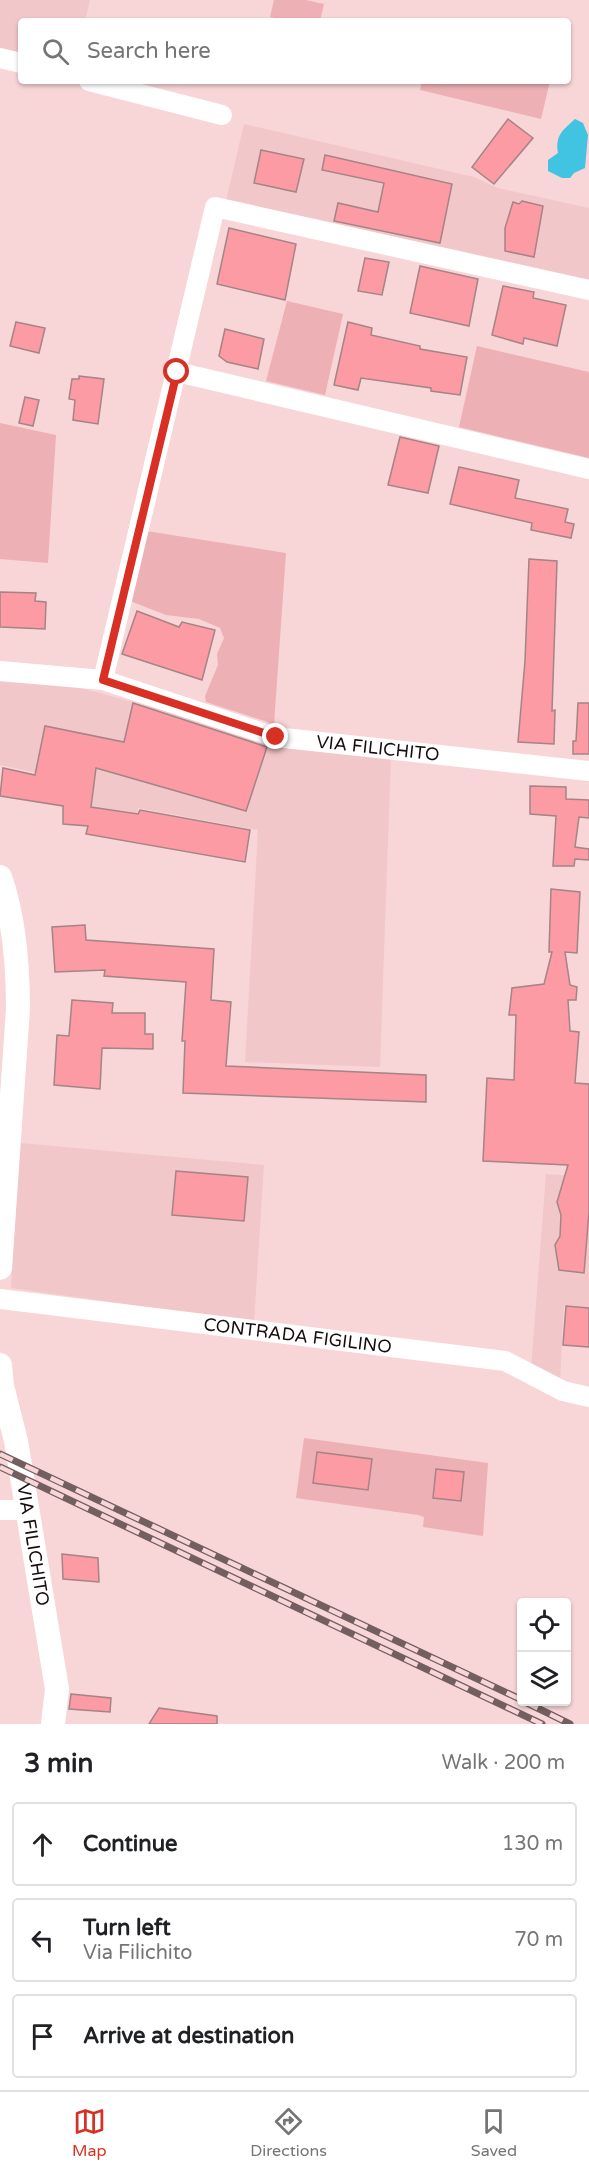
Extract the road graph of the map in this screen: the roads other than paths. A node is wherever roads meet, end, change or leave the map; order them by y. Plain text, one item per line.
1 (0, 58) edge
2 (18, 62) edge
3 (101, 84) edge
4 (222, 115) dead end
5 (589, 291) edge
6 (177, 372) junction
7 (589, 470) edge
8 (0, 670) edge
9 (103, 680) junction
10 (589, 771) edge
11 (0, 878) edge
12 (9, 976) edge
13 (0, 1269) edge
14 (0, 1299) edge
15 (0, 1365) edge
16 (589, 1396) edge
17 (0, 1510) edge
18 (26, 1510) junction
19 (53, 1724) edge

1 - 2 street
3 - 4 street
5 - 6 street
6 - 7 street
6 - 9 street
8 - 9 street, VIA FILICHITO
9 - 10 street, VIA FILICHITO
11 - 12 street
12 - 13 street
14 - 16 street, CONTRADA FIGILINO
15 - 18 street, VIA FILICHITO
17 - 18 street
18 - 19 street, VIA FILICHITO

